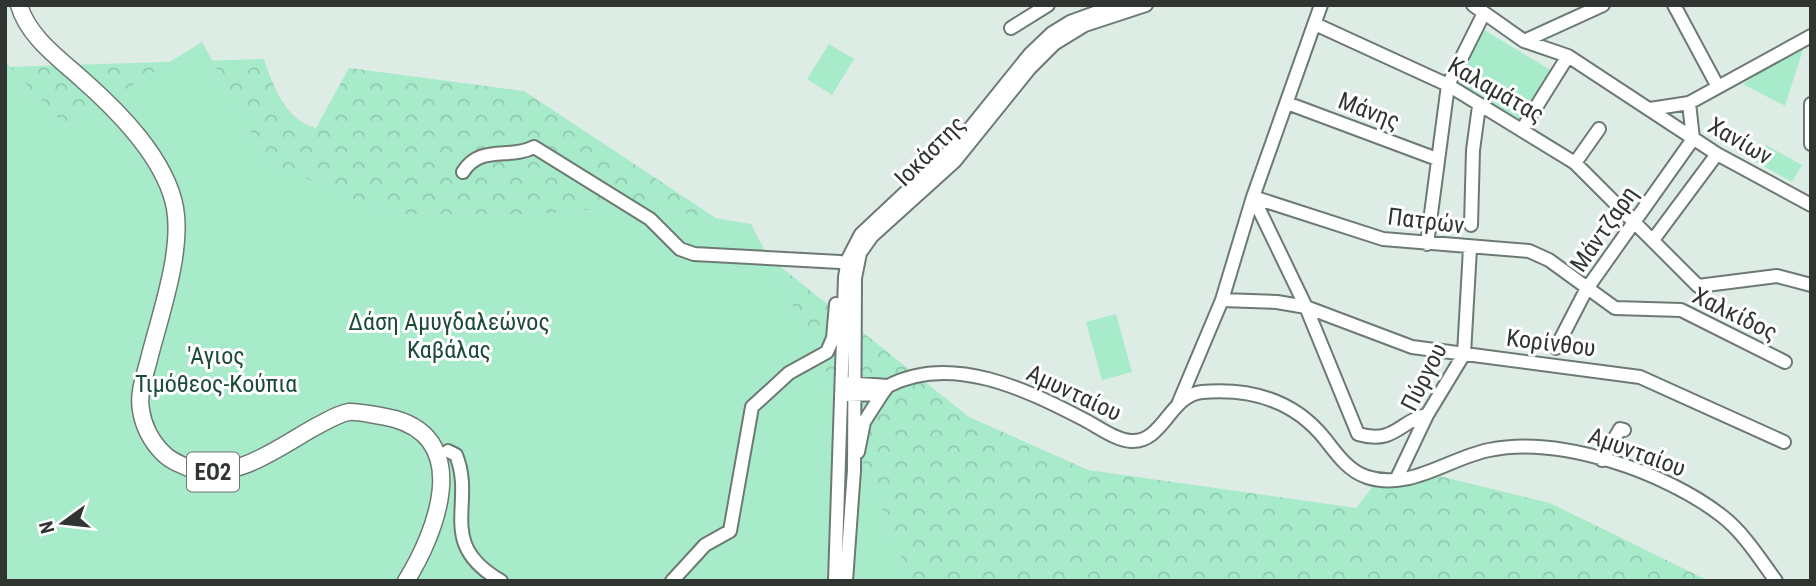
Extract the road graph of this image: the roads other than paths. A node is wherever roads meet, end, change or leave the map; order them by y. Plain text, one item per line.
1 (19, 5) edge
2 (1048, 5) edge
3 (1146, 5) edge
4 (1321, 5) edge
5 (1472, 5) edge
6 (1603, 5) edge
7 (1674, 5) edge
8 (1110, 9) edge
9 (1484, 13) junction
10 (1315, 24) junction
11 (1011, 27) dead end
12 (1811, 36) edge
13 (1524, 41) junction
14 (1568, 56) junction
15 (1448, 85) junction
16 (1718, 87) junction
17 (1287, 103) junction
18 (1689, 103) junction
19 (1811, 104) edge
20 (1479, 106) junction
21 (1650, 109) junction
22 (1523, 128) junction
23 (1599, 129) dead end
24 (1692, 139) junction
25 (1811, 144) edge
26 (1717, 154) junction
27 (1437, 159) junction
28 (1575, 163) junction
29 (463, 172) dead end
30 (1253, 197) junction
31 (1811, 205) edge
32 (1636, 222) junction
33 (1471, 225) dead end
34 (1653, 240) junction
35 (1427, 244) junction
36 (1470, 248) junction
37 (844, 261) junction
38 (1811, 285) edge
39 (1586, 290) junction
40 (1222, 300) junction
41 (1306, 307) junction
42 (1556, 348) dead end
43 (855, 350) junction
44 (1464, 354) junction
45 (1785, 362) dead end
46 (881, 388) junction
47 (847, 389) junction
48 (1179, 402) junction
49 (1427, 415) junction
50 (1624, 430) dead end
51 (1784, 442) dead end
52 (448, 451) dead end
53 (1602, 460) junction
54 (854, 470) junction
55 (1397, 478) junction
56 (406, 581) edge
57 (501, 581) edge
58 (672, 581) edge
59 (835, 581) edge
60 (846, 581) edge
61 (1776, 581) edge

1 - 56 main road, ΕΟ2
2 - 11 street
3 - 8 street, Ιοκάστης
4 - 10 street
5 - 9 street, Χανίων
6 - 13 street
7 - 16 street
8 - 37 street, Ιοκάστης
8 - 43 street, Ιοκάστης
9 - 13 street, Χανίων
9 - 15 street
10 - 15 street, Καλαμάτας
10 - 17 street
12 - 16 street
13 - 14 street, Χανίων
14 - 21 street, Χανίων
14 - 22 street
15 - 20 street, Καλαμάτας
15 - 27 street
16 - 18 street
17 - 27 street, Μάνης
17 - 30 street
18 - 21 street
18 - 24 street
19 - 25 street
20 - 22 street, Καλαμάτας
20 - 33 street
21 - 24 street, Χανίων
22 - 28 street, Καλαμάτας
23 - 28 street
24 - 26 street, Χανίων
24 - 32 street, Μάντζαρη
26 - 31 street, Χανίων
26 - 34 street
27 - 35 street
28 - 32 street, Καλαμάτας
29 - 37 street
30 - 35 street, Πατρών
30 - 40 street
30 - 41 street
32 - 34 street, Καλαμάτας
32 - 39 street, Μάντζαρη
34 - 38 street, Καλαμάτας
35 - 36 street, Πατρών
36 - 39 street, Πατρών
36 - 44 street, Πύργου
37 - 47 street, Ιοκάστης
37 - 58 street
39 - 42 street, Μάντζαρη
39 - 45 street, Χαλκίδος
40 - 41 street, Κορίνθου
40 - 48 street
41 - 44 street, Κορίνθου
41 - 49 street
43 - 46 street
43 - 47 street, Ιοκάστης
44 - 49 street, Πύργου
44 - 51 street, Κορίνθου
46 - 47 street, Αμυνταίου
46 - 48 street, Αμυνταίου
46 - 54 street
47 - 54 street
47 - 59 street
48 - 55 street, Αμυνταίου
49 - 55 street, Πύργου
50 - 53 street
52 - 57 street
53 - 55 street, Αμυνταίου
53 - 61 street, Αμυνταίου
54 - 60 street

